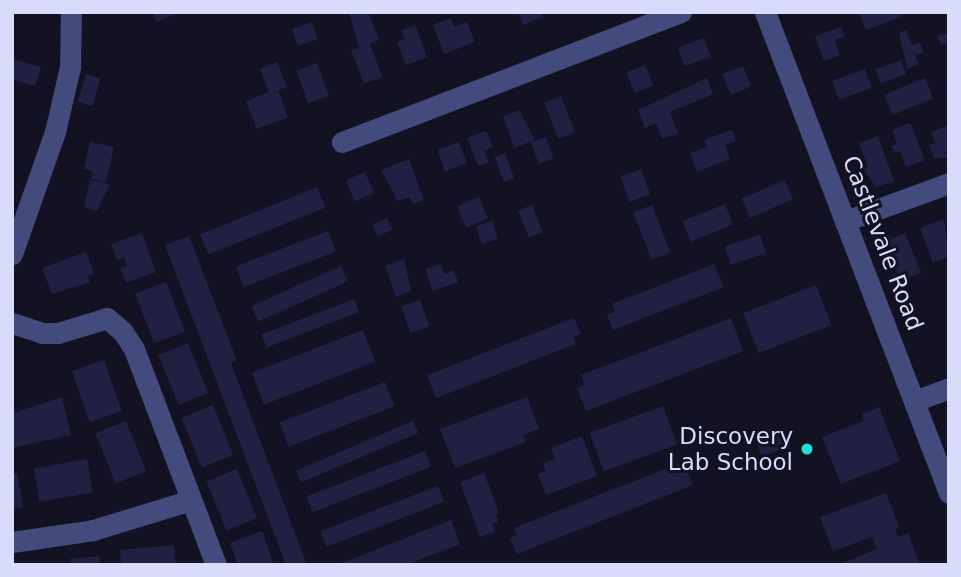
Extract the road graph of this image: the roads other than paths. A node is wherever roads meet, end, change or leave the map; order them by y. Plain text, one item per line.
1 (71, 12) edge
2 (681, 12) edge
3 (765, 12) edge
4 (342, 142) dead end
5 (949, 183) edge
6 (848, 220) junction
7 (12, 254) edge
8 (12, 323) edge
9 (949, 388) edge
10 (914, 401) junction
11 (949, 493) edge
12 (191, 500) junction
13 (12, 542) edge
14 (216, 565) edge

1 - 7 street
2 - 4 street
3 - 6 street, Castlevale Road
5 - 6 street
6 - 10 street, Castlevale Road
8 - 12 street
9 - 10 street
10 - 11 street, Castlevale Road
12 - 13 street
12 - 14 street

